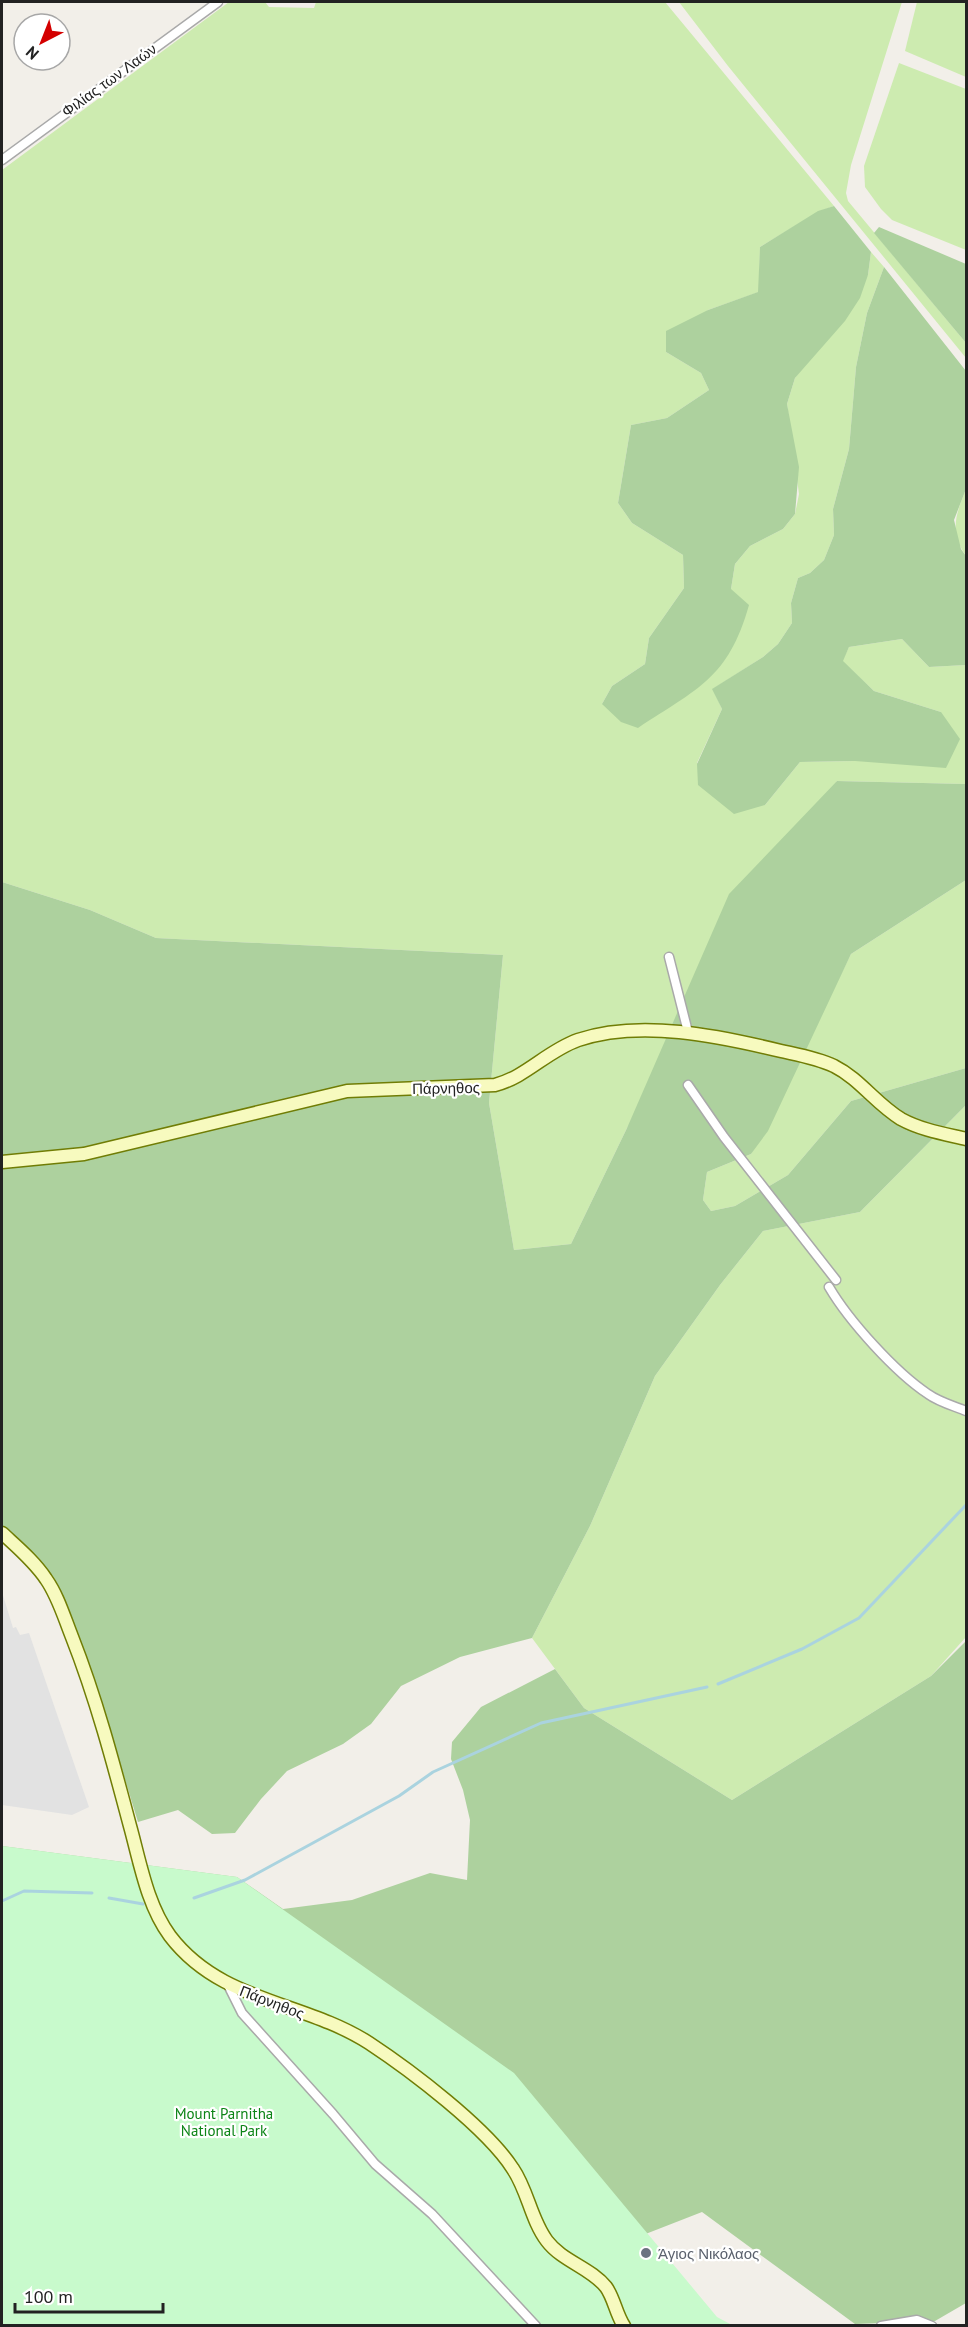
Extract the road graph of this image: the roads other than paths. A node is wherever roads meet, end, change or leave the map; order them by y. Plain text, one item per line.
1 (218, 2) edge
2 (2, 160) edge
3 (669, 957) dead end
4 (688, 1032) junction
5 (688, 1085) dead end
6 (966, 1139) edge
7 (2, 1162) edge
8 (836, 1280) dead end
9 (829, 1287) dead end
10 (966, 1412) edge
11 (2, 1533) edge
12 (227, 1983) junction
13 (536, 2325) edge
14 (624, 2325) edge
15 (881, 2325) edge
16 (932, 2325) edge

1 - 2 street, Φιλίας των Λαών
3 - 4 street
4 - 6 main road, Πάρνηθος
4 - 7 main road, Πάρνηθος
5 - 8 street
9 - 10 street
11 - 12 main road, Πάρνηθος
12 - 13 street
12 - 14 main road, Πάρνηθος
15 - 16 street

